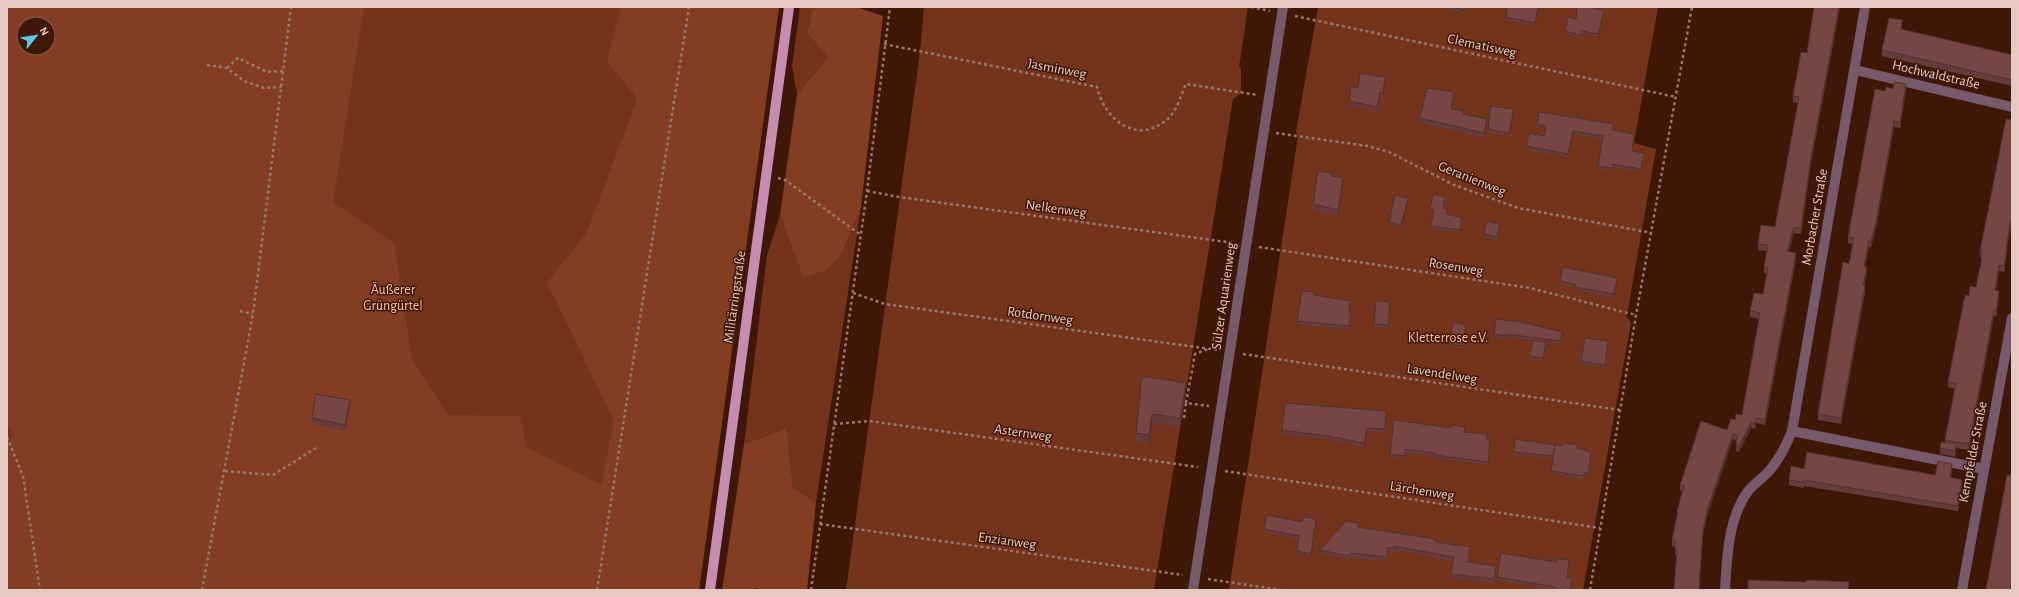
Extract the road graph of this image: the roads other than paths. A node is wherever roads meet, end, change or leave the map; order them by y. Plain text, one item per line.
1 (789, 7) edge
2 (1283, 7) edge
3 (1865, 7) edge
4 (1855, 70) junction
5 (2012, 107) edge
6 (2012, 318) edge
7 (1792, 431) junction
8 (1984, 469) junction
9 (710, 590) edge
10 (1193, 590) edge
11 (1725, 590) edge
12 (1962, 590) edge

1 - 9 main road, Militärringstraße
2 - 10 street, Sülzer Aquarienweg
3 - 4 street, Morbacher Straße
4 - 5 street, Hochwaldstraße
4 - 7 street, Morbacher Straße
6 - 8 street, Kempfelder Straße
7 - 8 street
7 - 11 street, Morbacher Straße
8 - 12 street, Kempfelder Straße

